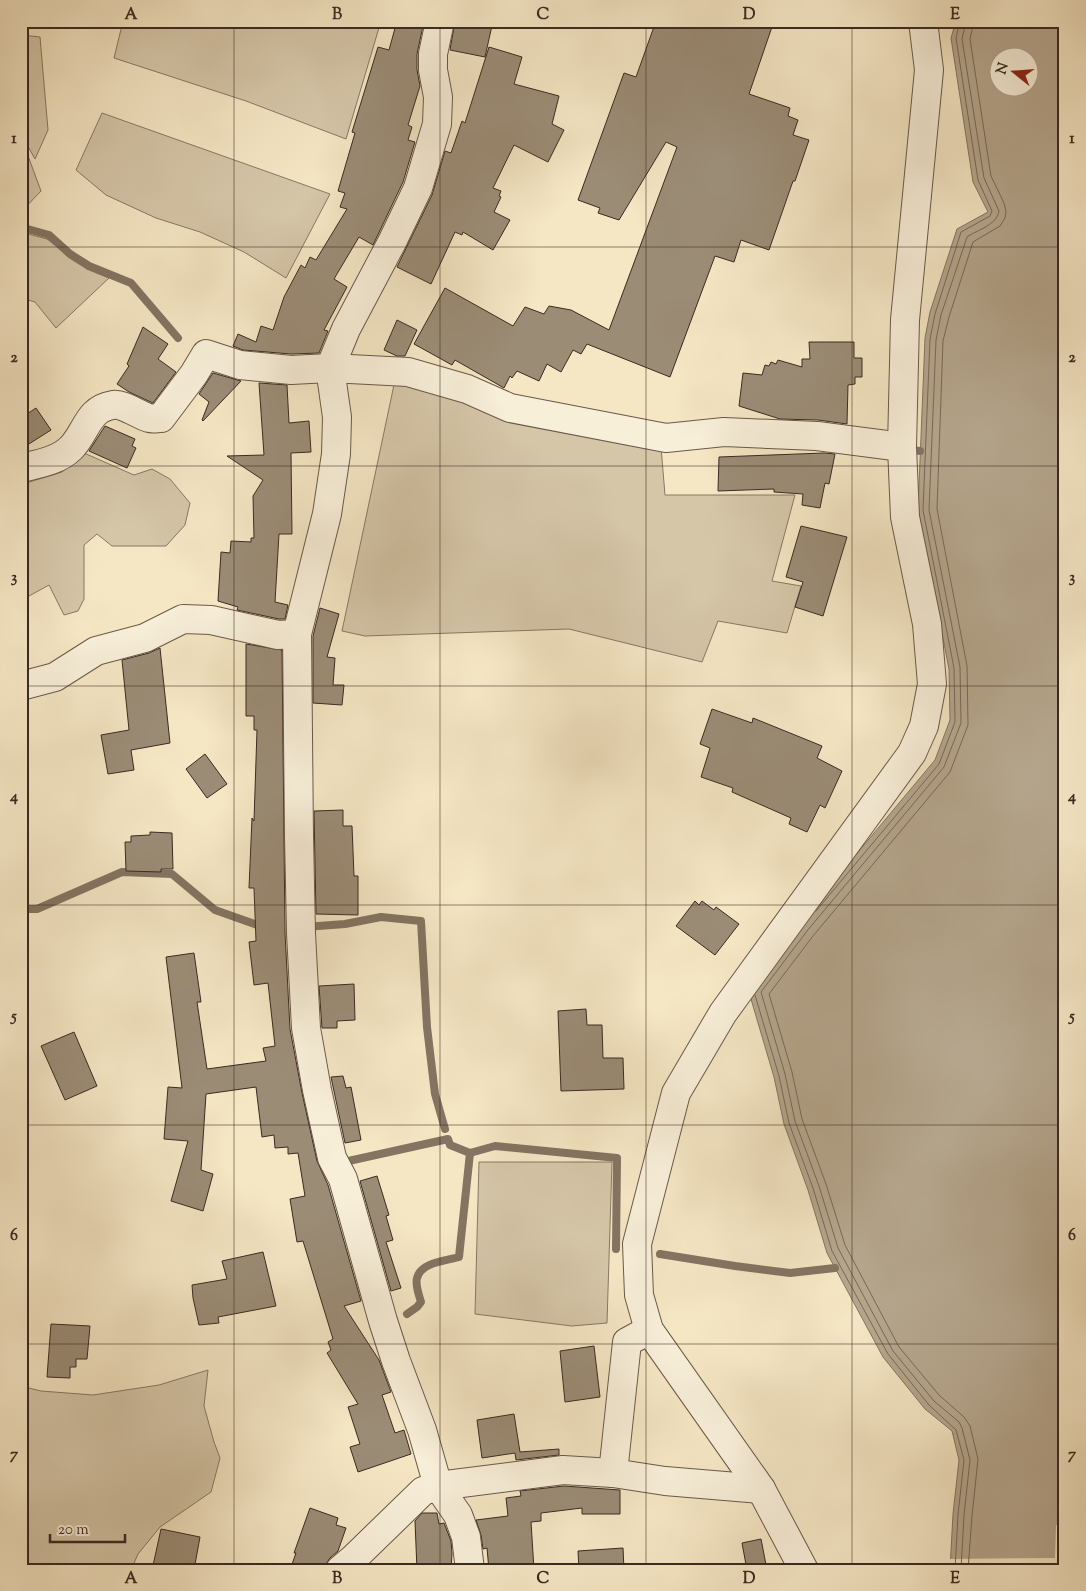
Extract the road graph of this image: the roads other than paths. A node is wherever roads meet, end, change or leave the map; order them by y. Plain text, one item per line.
1 (440, 21) edge
2 (922, 21) edge
3 (330, 368) junction
4 (902, 446) junction
5 (21, 468) edge
6 (297, 634) junction
7 (21, 686) edge
8 (649, 1330) junction
9 (613, 1473) junction
10 (438, 1486) junction
11 (761, 1489) junction
12 (340, 1570) edge
13 (470, 1570) edge
14 (804, 1570) edge

1 - 3 street
2 - 4 street
3 - 4 street
3 - 5 street
3 - 6 street
4 - 8 street
6 - 7 street
6 - 10 street
8 - 9 street
8 - 11 street
9 - 10 street
9 - 11 street
10 - 12 street
10 - 13 street
11 - 14 street

